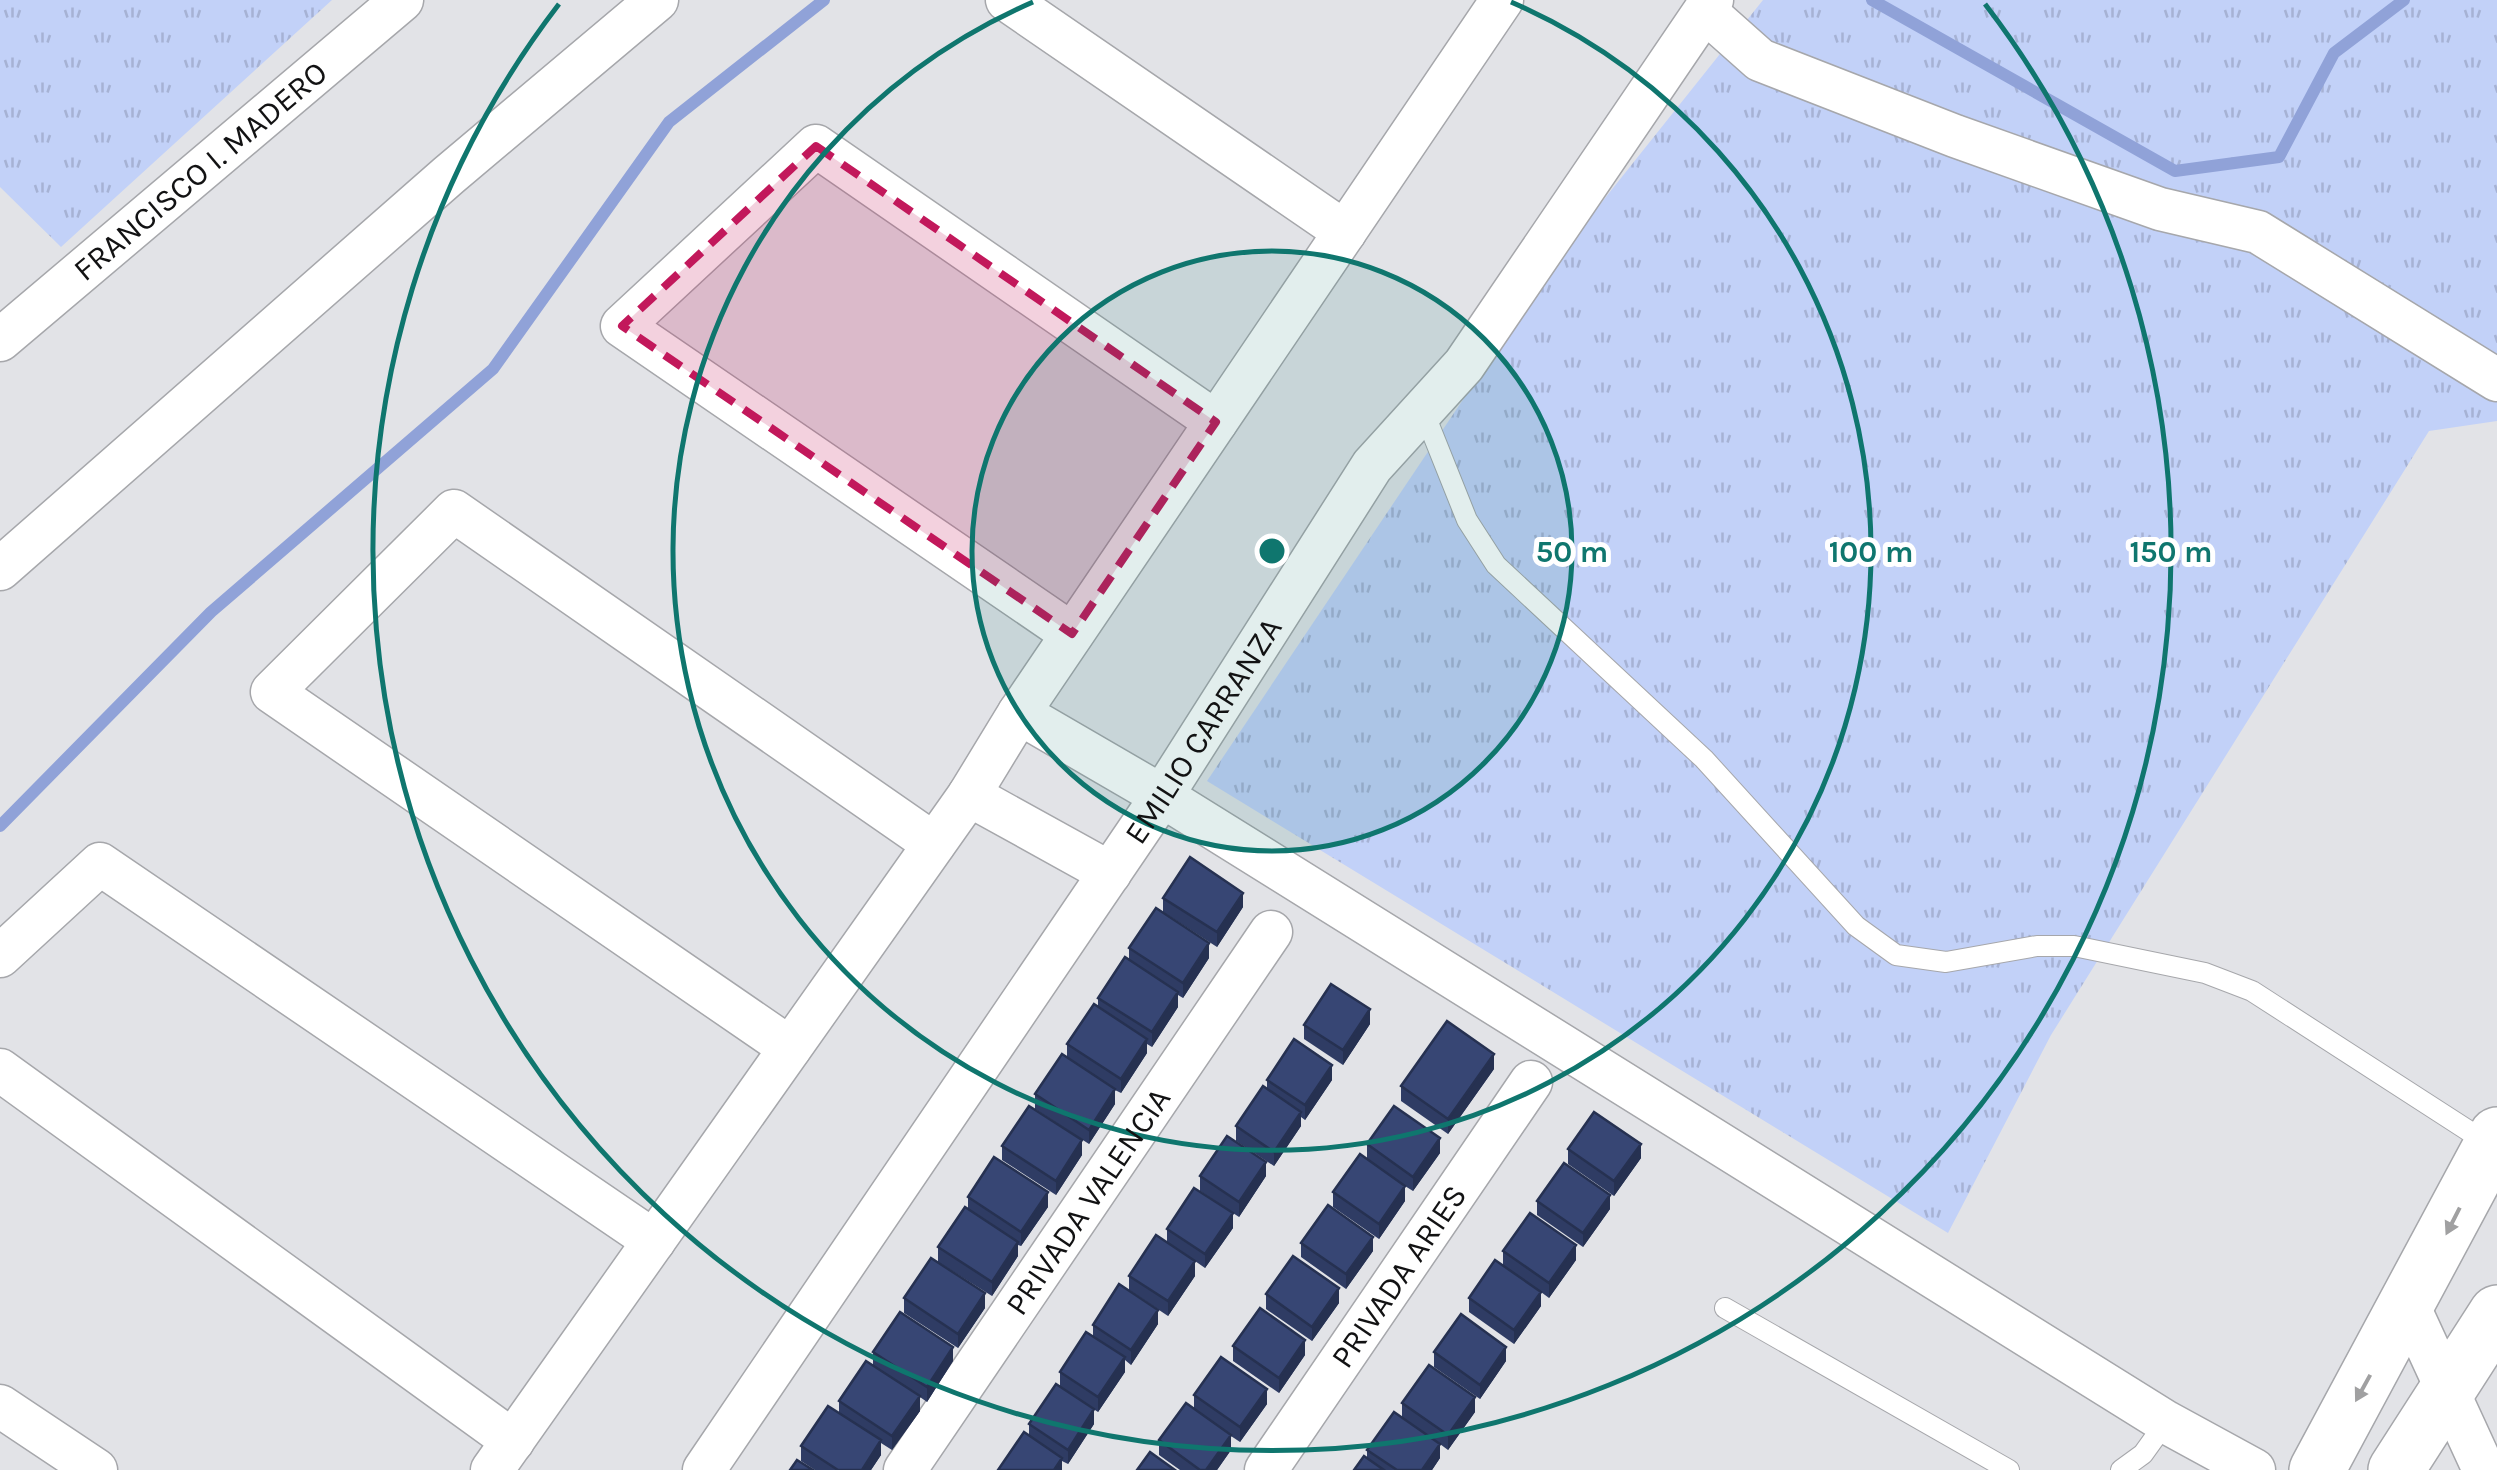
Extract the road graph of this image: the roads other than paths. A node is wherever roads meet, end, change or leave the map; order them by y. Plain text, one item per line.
1 (402, 0) edge
2 (657, 0) edge
3 (1007, 0) edge
4 (1484, 6) edge
5 (1709, 6) edge
6 (1344, 232) junction
7 (0, 340) edge
8 (2497, 380) edge
9 (1424, 410) junction
10 (1216, 422) junction
11 (0, 569) edge
12 (1072, 634) junction
13 (1019, 713) junction
14 (969, 795) junction
15 (1162, 796) junction
16 (934, 844) junction
17 (1110, 873) junction
18 (1271, 932) dead end
19 (0, 956) edge
20 (790, 1048) junction
21 (0, 1070) edge
22 (1530, 1082) dead end
23 (2494, 1141) edge
24 (654, 1241) junction
25 (2409, 1307) junction
26 (1725, 1308) dead end
27 (2497, 1313) edge
28 (2450, 1392) junction
29 (0, 1406) edge
30 (2166, 1422) junction
31 (503, 1456) edge
32 (96, 1470) edge
33 (704, 1470) edge
34 (906, 1470) edge
35 (1266, 1470) edge
36 (2010, 1470) edge
37 (2121, 1470) edge
38 (2254, 1470) edge
39 (2317, 1470) edge
40 (2396, 1470) edge
41 (2484, 1470) edge

1 - 7 street, FRANCISCO I. MADERO
2 - 11 street
3 - 6 street
4 - 6 street
5 - 8 street
5 - 9 street, EMILIO CARRANZA
6 - 10 street
9 - 15 street, EMILIO CARRANZA
9 - 23 lane
10 - 12 street
10 - 12 street
12 - 13 street
13 - 14 street
13 - 15 street
14 - 16 street
14 - 17 street
15 - 17 street, EMILIO CARRANZA
15 - 30 street
16 - 20 street
16 - 20 street
17 - 33 street, EMILIO CARRANZA
18 - 34 street, PRIVADA VALENCIA
19 - 24 street
20 - 24 street
21 - 31 street
22 - 35 street, PRIVADA ARIES
23 -> 25 main road
24 - 31 street
25 - 28 street
25 -> 39 main road
26 - 36 lane
27 - 28 main road
28 - 40 main road
28 - 41 street
29 - 32 street
30 - 37 lane
30 - 38 street

